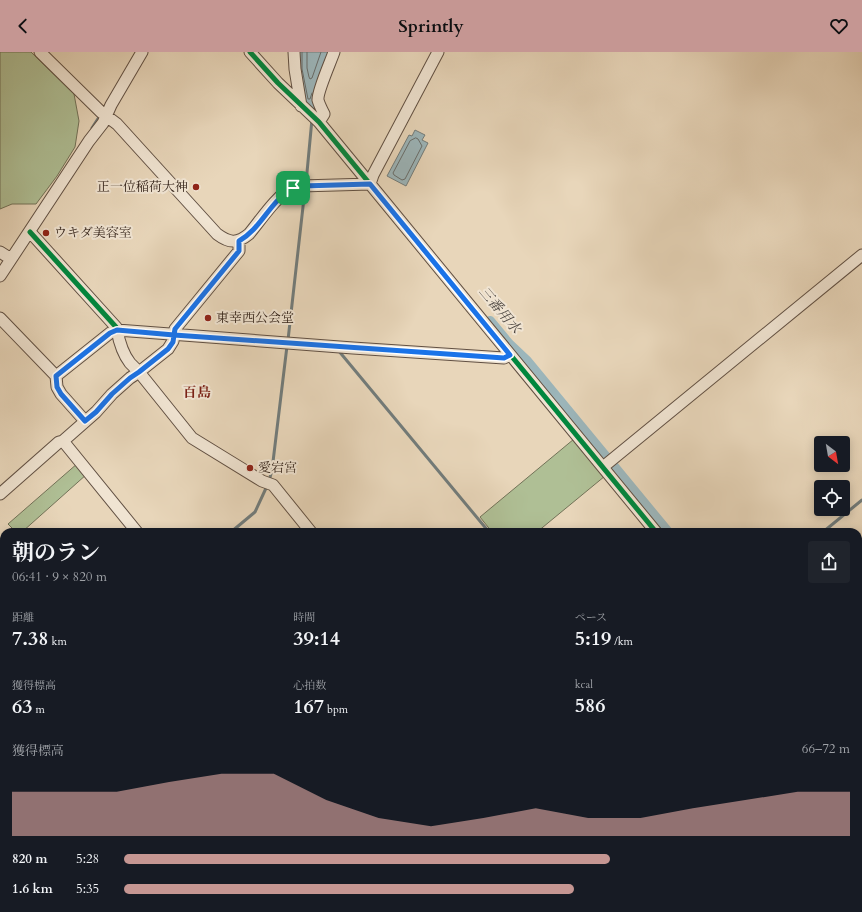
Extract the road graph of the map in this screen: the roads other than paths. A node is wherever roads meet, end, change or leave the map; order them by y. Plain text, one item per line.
1 (40, 52) edge
2 (142, 52) edge
3 (250, 52) edge
4 (294, 52) edge
5 (334, 52) edge
6 (438, 52) edge
7 (104, 114) junction
8 (315, 116) junction
9 (371, 180) junction
10 (30, 232) junction
11 (239, 241) junction
12 (0, 252) edge
13 (862, 255) edge
14 (12, 259) junction
15 (0, 276) edge
16 (0, 318) edge
17 (118, 333) junction
18 (173, 338) junction
19 (510, 355) junction
20 (139, 372) junction
21 (56, 377) junction
22 (85, 421) junction
23 (63, 441) junction
24 (603, 467) junction
25 (0, 494) edge
26 (134, 528) edge
27 (308, 528) edge
28 (653, 528) edge

1 - 7 street
2 - 7 street
3 - 8 street
4 - 8 street
5 - 8 street
6 - 9 street
7 - 10 street
7 - 11 street
8 - 9 street
9 - 11 street
9 - 19 street
10 - 14 street
10 - 17 street
11 - 18 street
12 - 14 street
13 - 24 street
14 - 15 street
16 - 21 street
17 - 18 street
17 - 20 street
17 - 21 street
18 - 19 street
18 - 20 street
19 - 24 street
20 - 22 street
20 - 27 street
21 - 22 street
22 - 23 street
23 - 25 street
23 - 26 street
24 - 28 street

